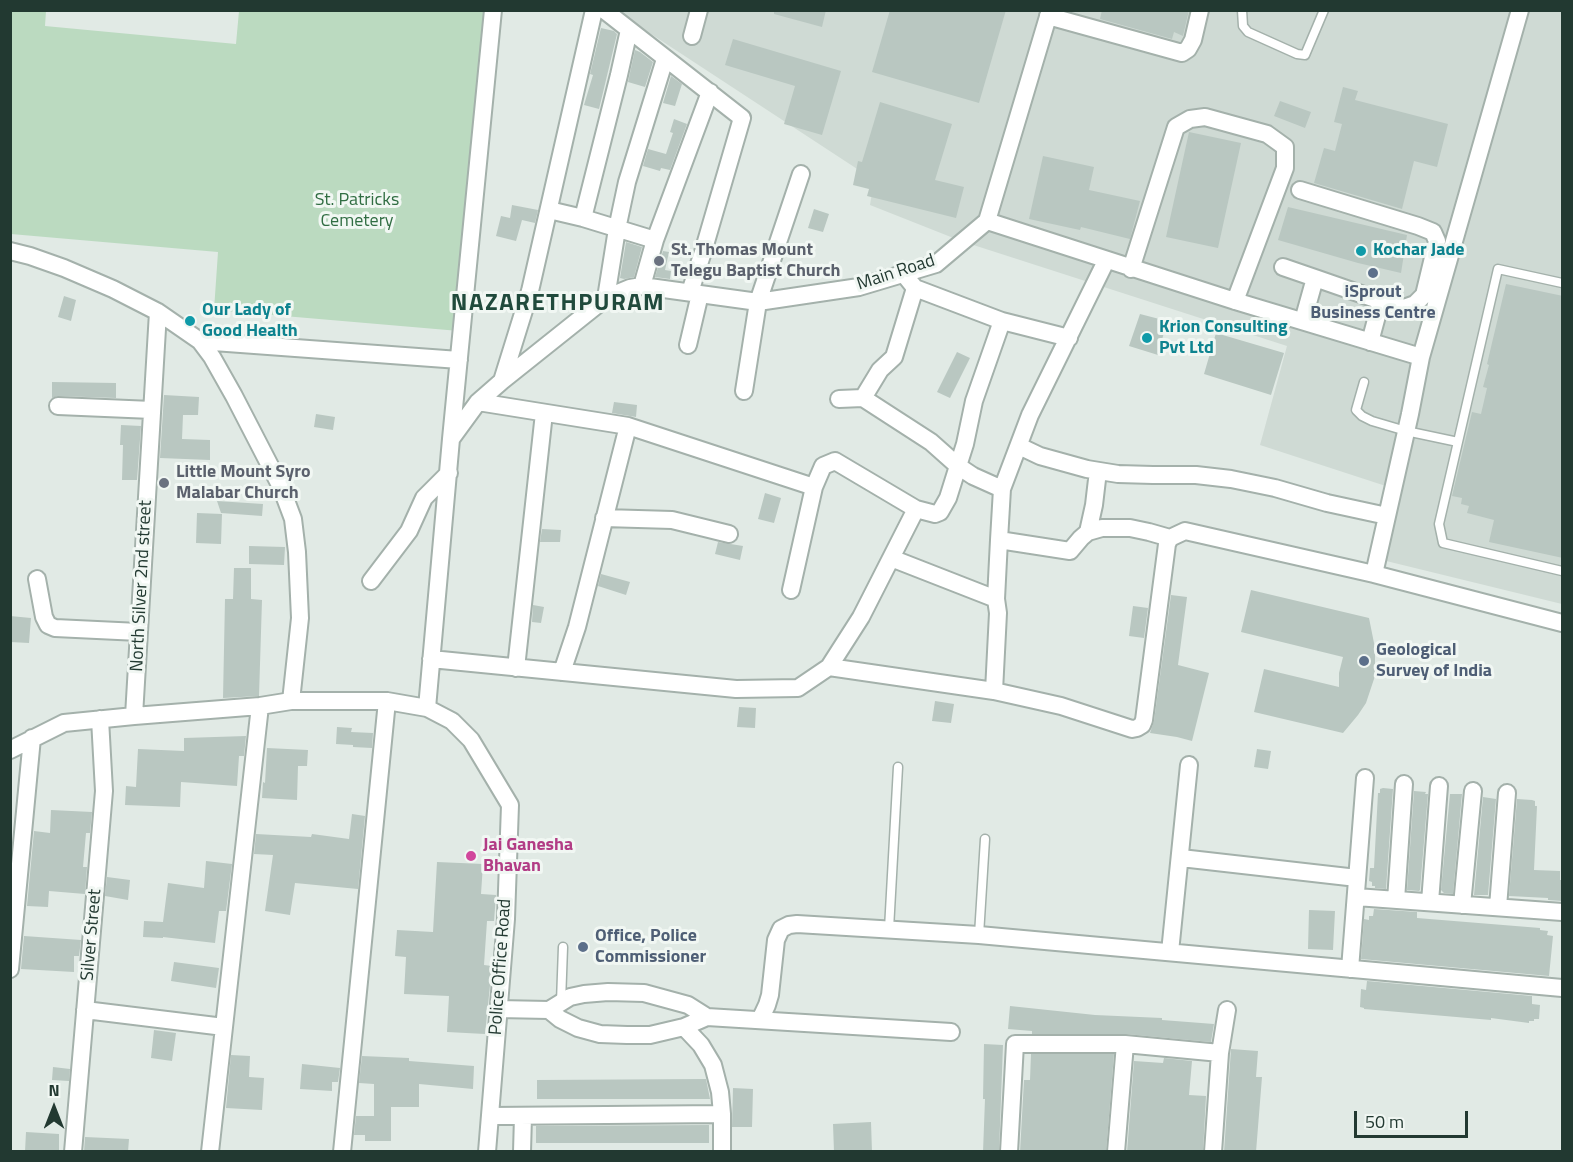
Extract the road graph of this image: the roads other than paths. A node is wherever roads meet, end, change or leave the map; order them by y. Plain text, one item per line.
1 (493, 10) edge
2 (594, 10) edge
3 (603, 10) edge
4 (699, 10) edge
5 (1200, 10) edge
6 (1242, 10) edge
7 (1324, 10) edge
8 (1520, 10) edge
9 (1049, 13) edge
10 (629, 30) junction
11 (692, 36) dead end
12 (665, 59) junction
13 (710, 92) junction
14 (801, 174) dead end
15 (1300, 190) dead end
16 (549, 210) junction
17 (583, 218) junction
18 (987, 221) junction
19 (617, 229) junction
20 (655, 240) junction
21 (10, 251) edge
22 (1106, 261) junction
23 (1283, 267) dead end
24 (1131, 269) junction
25 (903, 273) junction
26 (1315, 278) junction
27 (1563, 283) edge
28 (642, 286) junction
29 (915, 288) junction
30 (695, 293) junction
31 (606, 298) junction
32 (1235, 301) junction
33 (1381, 301) junction
34 (758, 302) junction
35 (158, 312) junction
36 (1002, 321) junction
37 (1303, 321) junction
38 (1069, 338) junction
39 (200, 341) junction
40 (1370, 342) junction
41 (688, 345) dead end
42 (1421, 357) junction
43 (459, 360) junction
44 (502, 381) junction
45 (1364, 382) dead end
46 (744, 392) dead end
47 (863, 398) junction
48 (839, 399) dead end
49 (478, 402) junction
50 (58, 406) dead end
51 (152, 410) junction
52 (544, 413) junction
53 (628, 426) junction
54 (1406, 431) junction
55 (451, 439) junction
56 (1458, 442) junction
57 (1019, 446) junction
58 (958, 466) junction
59 (1098, 471) junction
60 (448, 473) junction
61 (814, 487) junction
62 (1002, 489) junction
63 (916, 509) junction
64 (1387, 516) junction
65 (604, 518) junction
66 (1088, 532) junction
67 (729, 534) dead end
68 (1170, 538) junction
69 (999, 540) junction
70 (891, 558) junction
71 (1563, 571) edge
72 (1374, 574) junction
73 (37, 579) dead end
74 (370, 581) dead end
75 (791, 590) dead end
76 (996, 599) junction
77 (1563, 623) edge
78 (139, 632) junction
79 (431, 659) junction
80 (516, 668) junction
81 (829, 668) junction
82 (562, 672) junction
83 (994, 691) junction
84 (291, 701) junction
85 (387, 701) junction
86 (260, 706) junction
87 (427, 708) junction
88 (134, 716) junction
89 (100, 719) junction
90 (32, 738) junction
91 (10, 750) edge
92 (1189, 765) dead end
93 (897, 766) dead end
94 (1365, 778) dead end
95 (1404, 784) dead end
96 (1439, 786) dead end
97 (1473, 791) dead end
98 (1507, 794) dead end
99 (985, 838) dead end
100 (1181, 858) junction
101 (1357, 878) junction
102 (1356, 897) junction
103 (1396, 900) junction
104 (1430, 902) junction
105 (1462, 905) junction
106 (1498, 908) junction
107 (1563, 912) edge
108 (889, 929) junction
109 (979, 935) junction
110 (563, 947) dead end
111 (1170, 952) junction
112 (10, 969) edge
113 (1350, 969) junction
114 (1563, 988) edge
115 (555, 1006) junction
116 (498, 1009) junction
117 (85, 1010) junction
118 (1227, 1010) dead end
119 (707, 1017) junction
120 (760, 1020) junction
121 (224, 1027) junction
122 (684, 1027) junction
123 (951, 1032) dead end
124 (1125, 1044) junction
125 (1220, 1053) junction
126 (722, 1114) junction
127 (490, 1116) junction
128 (523, 1116) junction
129 (73, 1152) edge
130 (210, 1152) edge
131 (342, 1152) edge
132 (487, 1152) edge
133 (522, 1152) edge
134 (722, 1152) edge
135 (1009, 1152) edge
136 (1116, 1152) edge
137 (1213, 1152) edge

1 - 43 street
2 - 16 street
3 - 10 street
4 - 11 street
5 - 9 street
6 - 7 lane
8 - 42 street
9 - 18 street
10 - 12 street
10 - 17 street
12 - 13 street
12 - 19 street
13 - 20 street
13 - 30 street
14 - 34 street
15 - 33 street
16 - 17 street
16 - 44 street
17 - 19 street
18 - 22 street
18 - 25 street, Main Road
19 - 20 street
19 - 31 street
20 - 28 street
21 - 35 street
22 - 24 street
22 - 38 street
23 - 26 street
24 - 32 street
24 - 32 street
25 - 29 street
25 - 34 street, Main Road
26 - 33 street
26 - 37 street
27 - 56 lane
28 - 30 street, Main Road
28 - 31 street, Main Road
29 - 36 street
29 - 47 street
30 - 34 street, Main Road
30 - 41 street
31 - 44 street, Main Road
32 - 37 street
33 - 40 street
34 - 46 street
35 - 39 street
35 - 51 street, North Silver 2nd street
36 - 38 street
36 - 58 street
37 - 40 street
38 - 57 street
39 - 43 street
39 - 84 street
40 - 42 street
42 - 54 street
43 - 55 street
44 - 49 street, Main Road
45 - 54 lane
47 - 48 street
47 - 58 street
49 - 52 street
49 - 55 street, Main Road
50 - 51 street
51 - 78 street, North Silver 2nd street
52 - 53 street
52 - 80 street
53 - 61 street
53 - 65 street
54 - 56 lane
54 - 64 street
55 - 60 street
56 - 71 lane
57 - 59 street
57 - 62 street
58 - 62 street
58 - 63 street
59 - 64 street
59 - 66 street
60 - 74 street
60 - 79 street
61 - 63 street
61 - 75 street
62 - 69 street
63 - 70 street
64 - 72 street
65 - 67 street
65 - 82 street
66 - 68 street
66 - 69 street
68 - 72 street
68 - 83 street
69 - 76 street
70 - 76 street
70 - 81 street
72 - 77 street
73 - 78 street
76 - 83 street
78 - 88 street, North Silver 2nd street
79 - 80 street
79 - 87 street
80 - 82 street
81 - 82 street
81 - 83 street
84 - 85 street, Police Office Road
84 - 86 street, Police Office Road
85 - 87 street, Police Office Road
85 - 131 street
86 - 88 street, Police Office Road
86 - 121 street
87 - 116 street, Police Office Road
88 - 89 street, Police Office Road
89 - 90 street, Police Office Road
89 - 117 street, Silver Street
90 - 91 street, Police Office Road
90 - 112 street
92 - 100 street
93 - 108 lane
94 - 101 street
95 - 103 street
96 - 104 street
97 - 105 street
98 - 106 street
99 - 109 lane
100 - 101 street
100 - 111 street
101 - 102 street
102 - 103 street
102 - 113 street
103 - 104 street
104 - 105 street
105 - 106 street
106 - 107 street
108 - 109 street
108 - 120 street
109 - 111 street
110 - 115 lane
111 - 113 street
113 - 114 street
115 - 116 street
115 - 119 street
115 - 122 street
116 - 127 street, Police Office Road
117 - 121 street
117 - 129 street, Silver Street
118 - 125 street
119 - 120 street
119 - 122 street
120 - 123 street
121 - 130 street
122 - 126 street
124 - 125 street
124 - 135 street
124 - 136 street
125 - 137 street
126 - 128 street
126 - 134 street
127 - 128 street
127 - 132 street, Police Office Road
128 - 133 street

